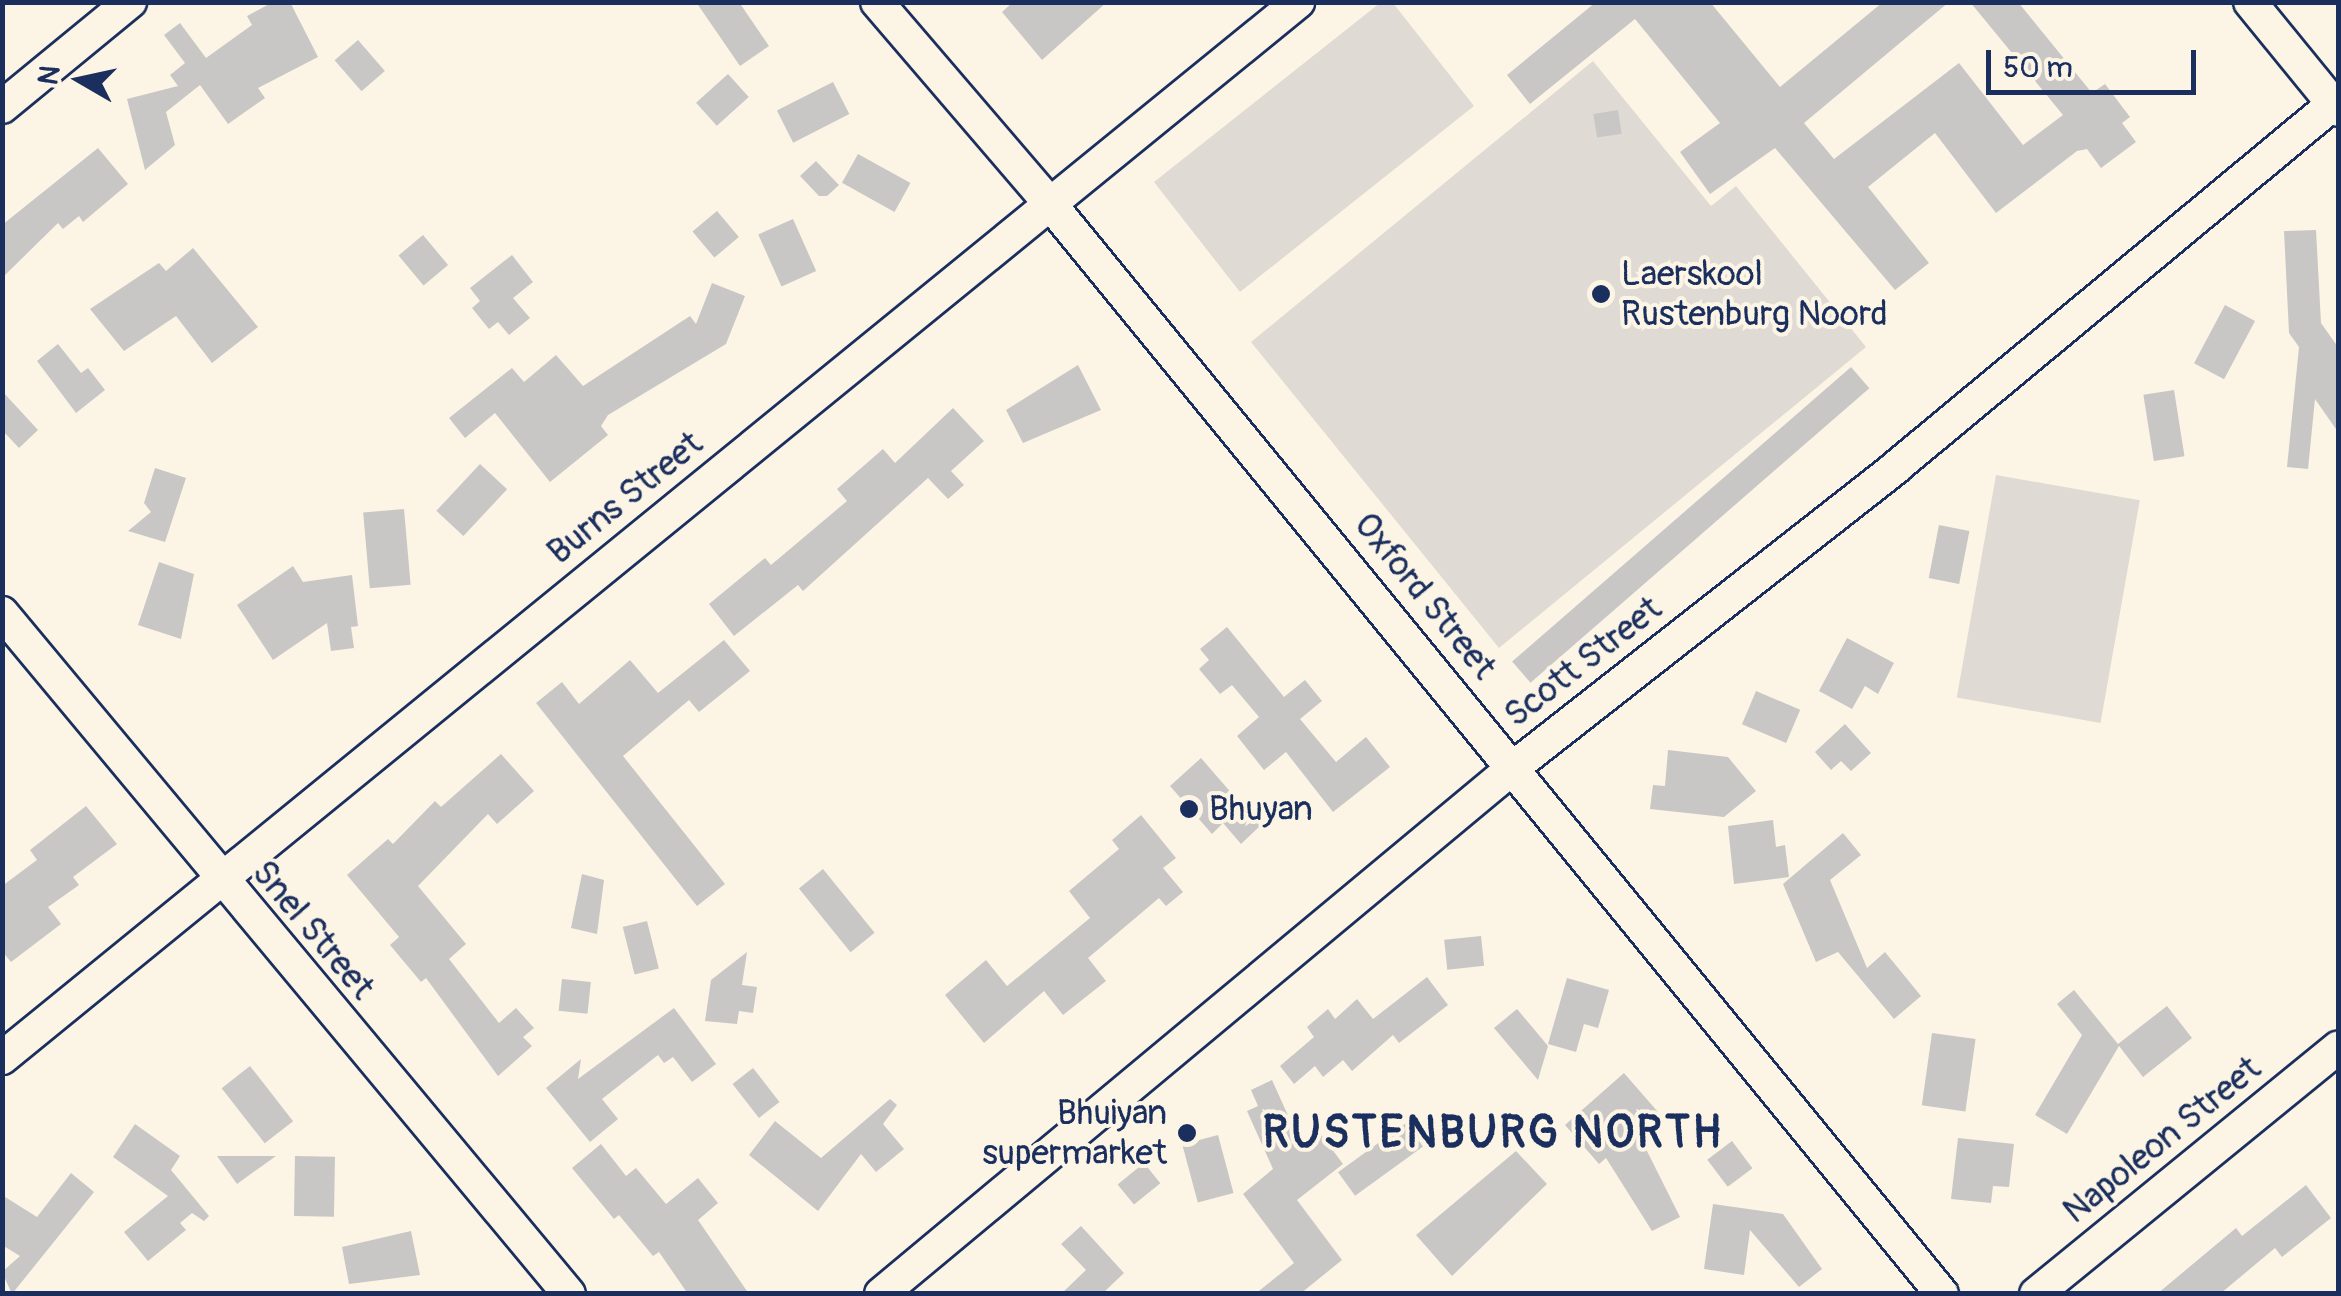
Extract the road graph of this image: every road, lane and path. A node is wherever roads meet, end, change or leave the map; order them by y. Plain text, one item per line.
1 (130, 2) edge
2 (877, 2) edge
3 (1298, 2) edge
4 (2250, 2) edge
5 (2337, 104) edge
6 (2, 107) edge
7 (1051, 206) junction
8 (2, 613) edge
9 (1514, 767) junction
10 (219, 880) junction
11 (2338, 1048) edge
12 (2, 1058) edge
13 (570, 1294) edge
14 (881, 1294) edge
15 (1942, 1294) edge
16 (2036, 1294) edge

1 - 6 street
2 - 7 street, Oxford Street
3 - 7 street, Burns Street
4 - 5 street
5 - 9 street, Scott Street
7 - 9 street, Oxford Street
7 - 10 street, Burns Street
8 - 10 street, Snel Street
9 - 14 street, Scott Street
9 - 15 street, Oxford Street
10 - 12 street, Burns Street
10 - 13 street, Snel Street
11 - 16 street, Napoleon Street

